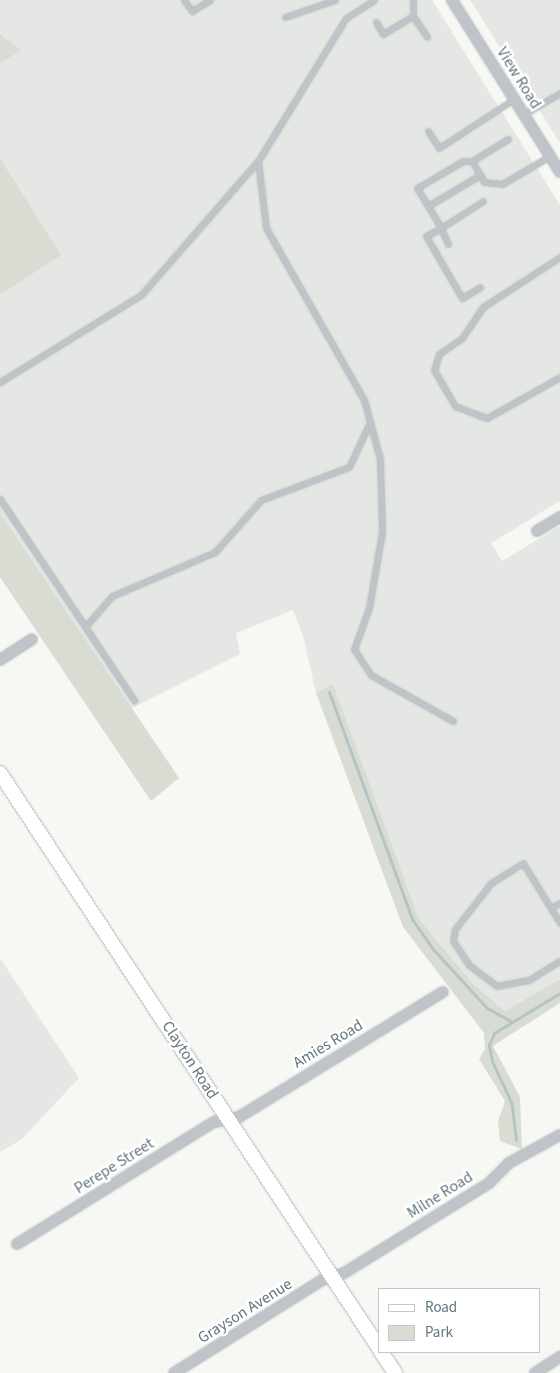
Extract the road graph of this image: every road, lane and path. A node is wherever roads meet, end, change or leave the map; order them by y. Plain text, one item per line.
1 (184, 0) edge
2 (210, 0) edge
3 (335, 0) edge
4 (374, 0) edge
5 (413, 0) edge
6 (452, 0) edge
7 (413, 16) junction
8 (285, 17) dead end
9 (376, 22) dead end
10 (427, 38) dead end
11 (560, 93) edge
12 (514, 99) junction
13 (524, 114) junction
14 (428, 131) dead end
15 (508, 139) dead end
16 (550, 156) junction
17 (258, 161) junction
18 (472, 161) junction
19 (560, 172) edge
20 (480, 175) junction
21 (483, 202) dead end
22 (428, 206) junction
23 (442, 228) junction
24 (448, 244) dead end
25 (560, 257) edge
26 (480, 287) dead end
27 (560, 377) edge
28 (0, 382) edge
29 (370, 422) junction
30 (0, 499) edge
31 (560, 517) edge
32 (537, 531) dead end
33 (85, 626) junction
34 (32, 639) dead end
35 (0, 660) edge
36 (134, 700) dead end
37 (453, 721) dead end
38 (0, 773) edge
39 (560, 903) edge
40 (551, 908) junction
41 (560, 923) edge
42 (560, 961) edge
43 (443, 992) dead end
44 (228, 1119) junction
45 (560, 1136) edge
46 (17, 1244) dead end
47 (333, 1276) junction
48 (378, 1346) edge
49 (382, 1353) edge
50 (560, 1357) edge
51 (174, 1373) edge
52 (395, 1373) edge
53 (535, 1373) edge

1 - 2 lane
3 - 8 lane
4 - 17 lane
5 - 7 lane
6 - 12 street, View Road
7 - 9 lane
7 - 10 lane
11 - 13 lane
12 - 13 street, View Road
12 - 14 lane
13 - 16 street, View Road
15 - 18 lane
16 - 19 street, View Road
16 - 20 lane
17 - 28 lane
17 - 29 lane
18 - 20 lane
18 - 22 lane
20 - 22 lane
21 - 23 lane
22 - 23 lane
23 - 24 lane
23 - 26 lane
25 - 27 lane
29 - 33 lane
29 - 37 lane
30 - 33 lane
31 - 32 street
33 - 36 lane
34 - 35 street
38 - 44 main road, Clayton Road
39 - 40 lane
40 - 41 lane
40 - 42 lane
43 - 44 street, Amies Road
44 - 46 street, Perepe Street
44 - 47 main road, Clayton Road
45 - 47 street, Milne Road
47 - 48 main road, Clayton Road
47 - 51 street, Grayson Avenue
49 - 52 main road
50 - 53 street

